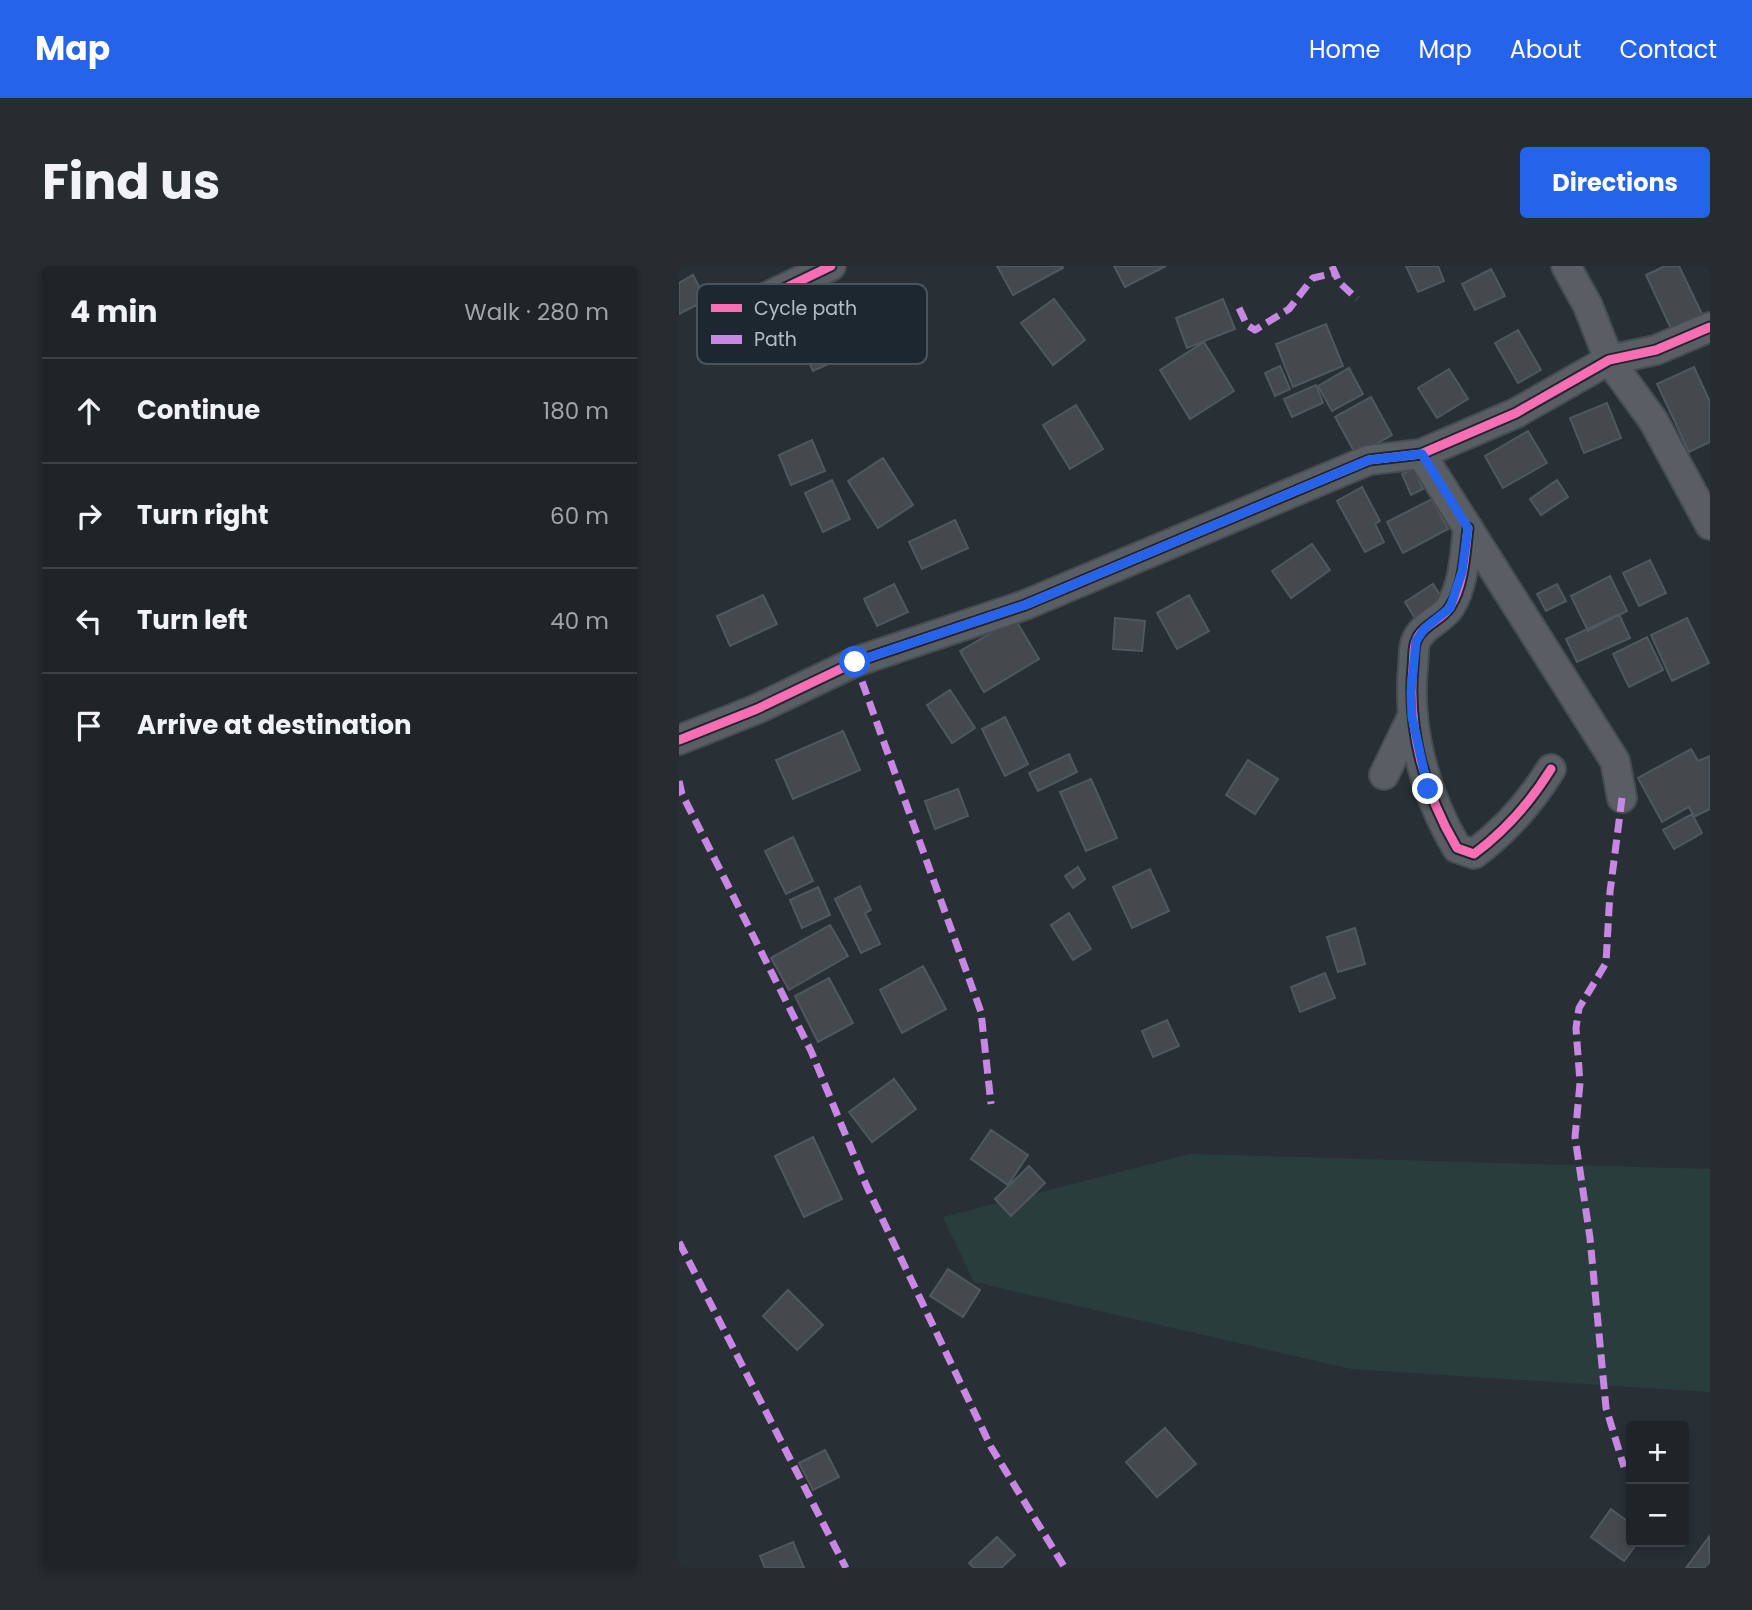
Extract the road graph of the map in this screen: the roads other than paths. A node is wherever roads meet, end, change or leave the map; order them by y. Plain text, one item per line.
1 (831, 266) edge
2 (1566, 266) edge
3 (794, 284) edge
4 (1710, 327) edge
5 (1609, 360) junction
6 (1422, 454) junction
7 (1710, 524) edge
8 (1468, 528) junction
9 (1412, 717) junction
10 (679, 740) edge
11 (1551, 769) dead end
12 (1384, 775) dead end
13 (1622, 798) dead end

1 - 3 street
2 - 5 street
4 - 5 street
5 - 6 street
5 - 7 street
6 - 8 street
6 - 10 street
8 - 9 street
8 - 13 street
9 - 11 street
9 - 12 street

